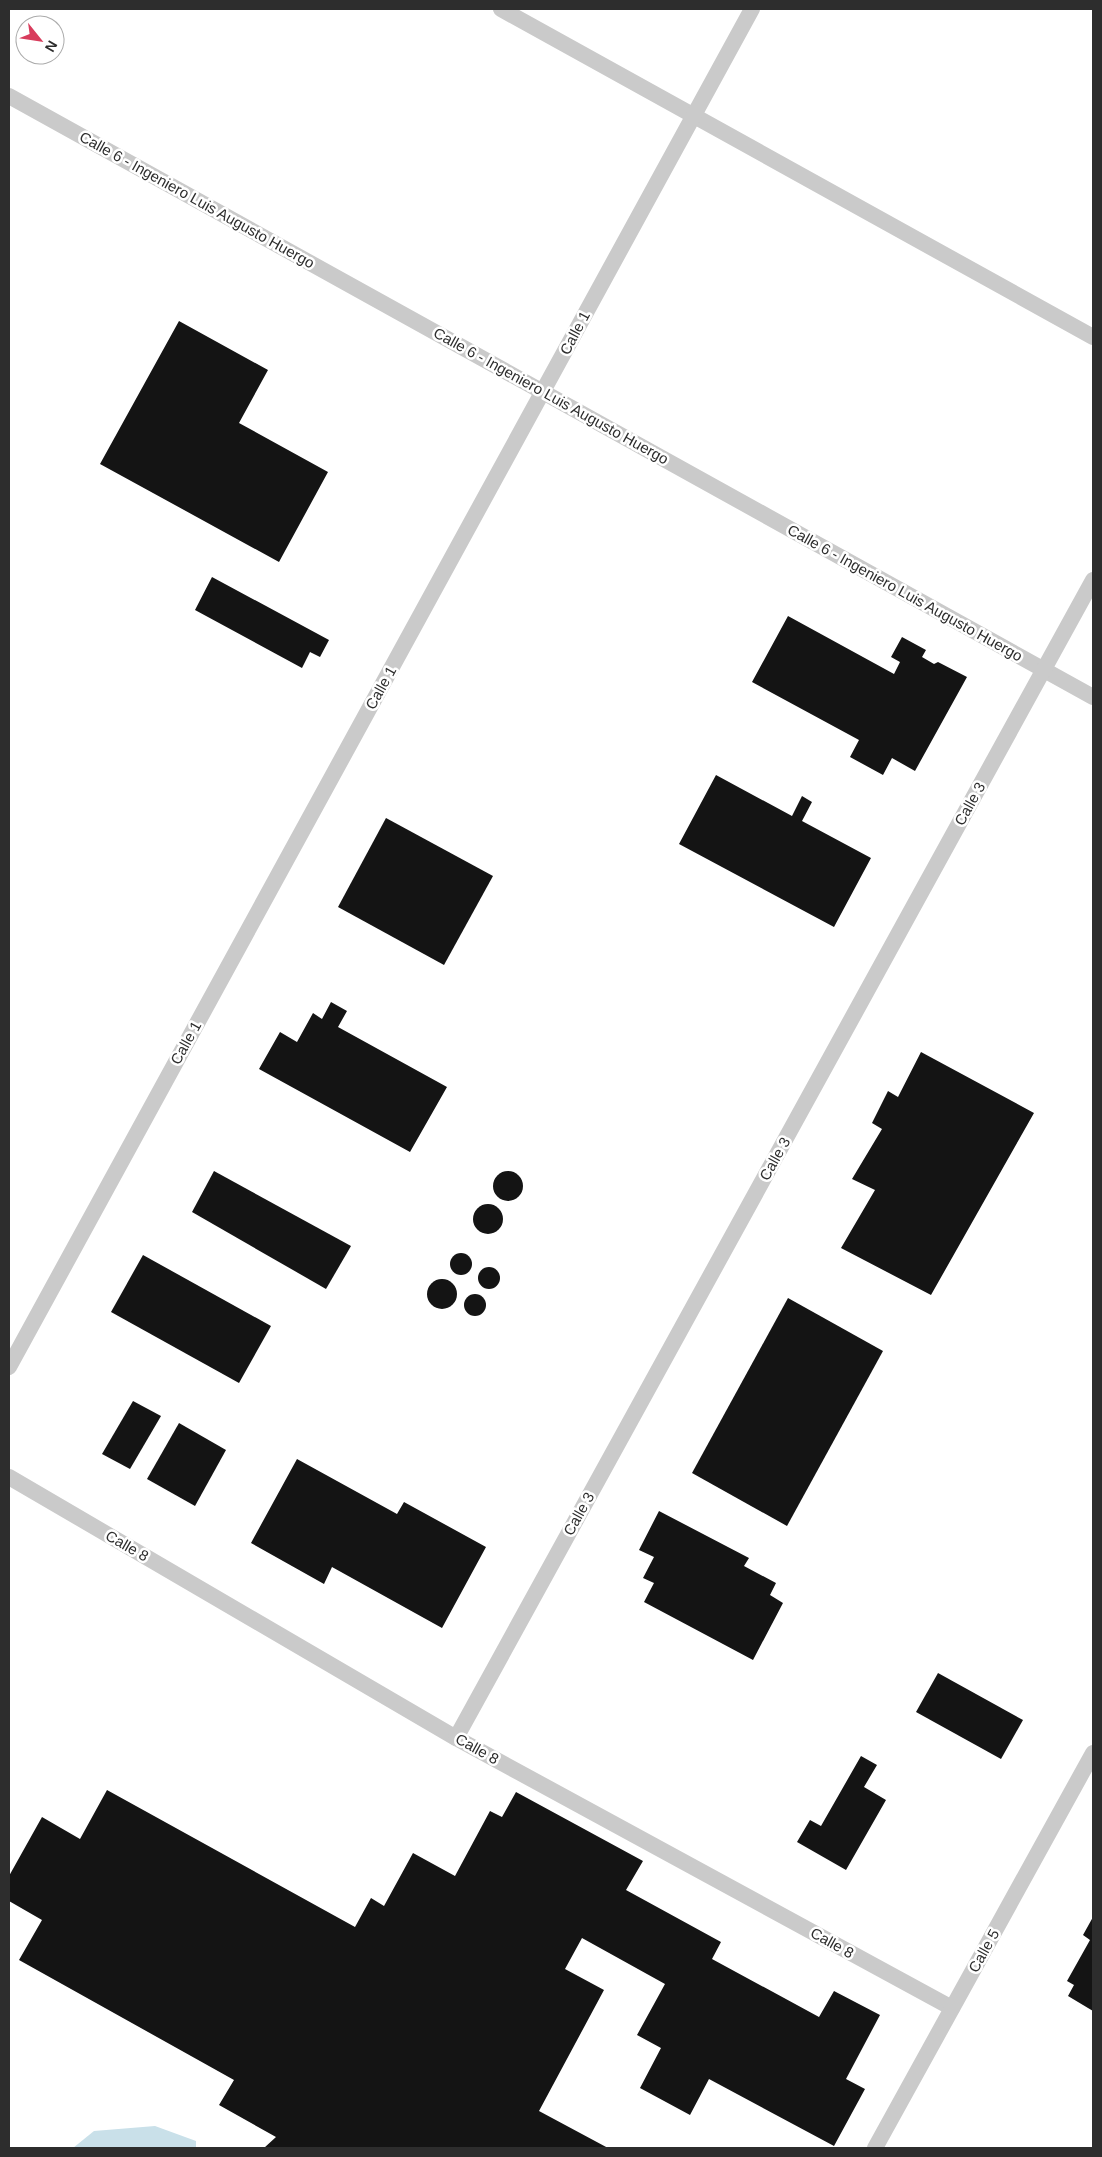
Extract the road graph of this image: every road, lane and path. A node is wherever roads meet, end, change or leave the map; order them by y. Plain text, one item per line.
1 (501, 9) edge
2 (752, 9) edge
3 (9, 96) edge
4 (693, 115) junction
5 (1093, 337) edge
6 (543, 392) junction
7 (1093, 580) edge
8 (1044, 670) junction
9 (1093, 697) edge
10 (9, 1367) edge
11 (9, 1477) edge
12 (456, 1738) junction
13 (1093, 1753) edge
14 (952, 2008) junction
15 (875, 2148) edge

1 - 4 street
2 - 4 street, Calle 1
3 - 6 street, Calle 6 - Ingeniero Luis Augusto Huergo
4 - 5 street
4 - 6 street, Calle 1
6 - 8 street, Calle 6 - Ingeniero Luis Augusto Huergo
6 - 10 street, Calle 1
7 - 8 street, Calle 3
8 - 9 street, Calle 6 - Ingeniero Luis Augusto Huergo
8 - 12 street, Calle 3
11 - 12 street, Calle 8
12 - 14 street, Calle 8
13 - 14 street, Calle 5
14 - 15 street, Calle 5

